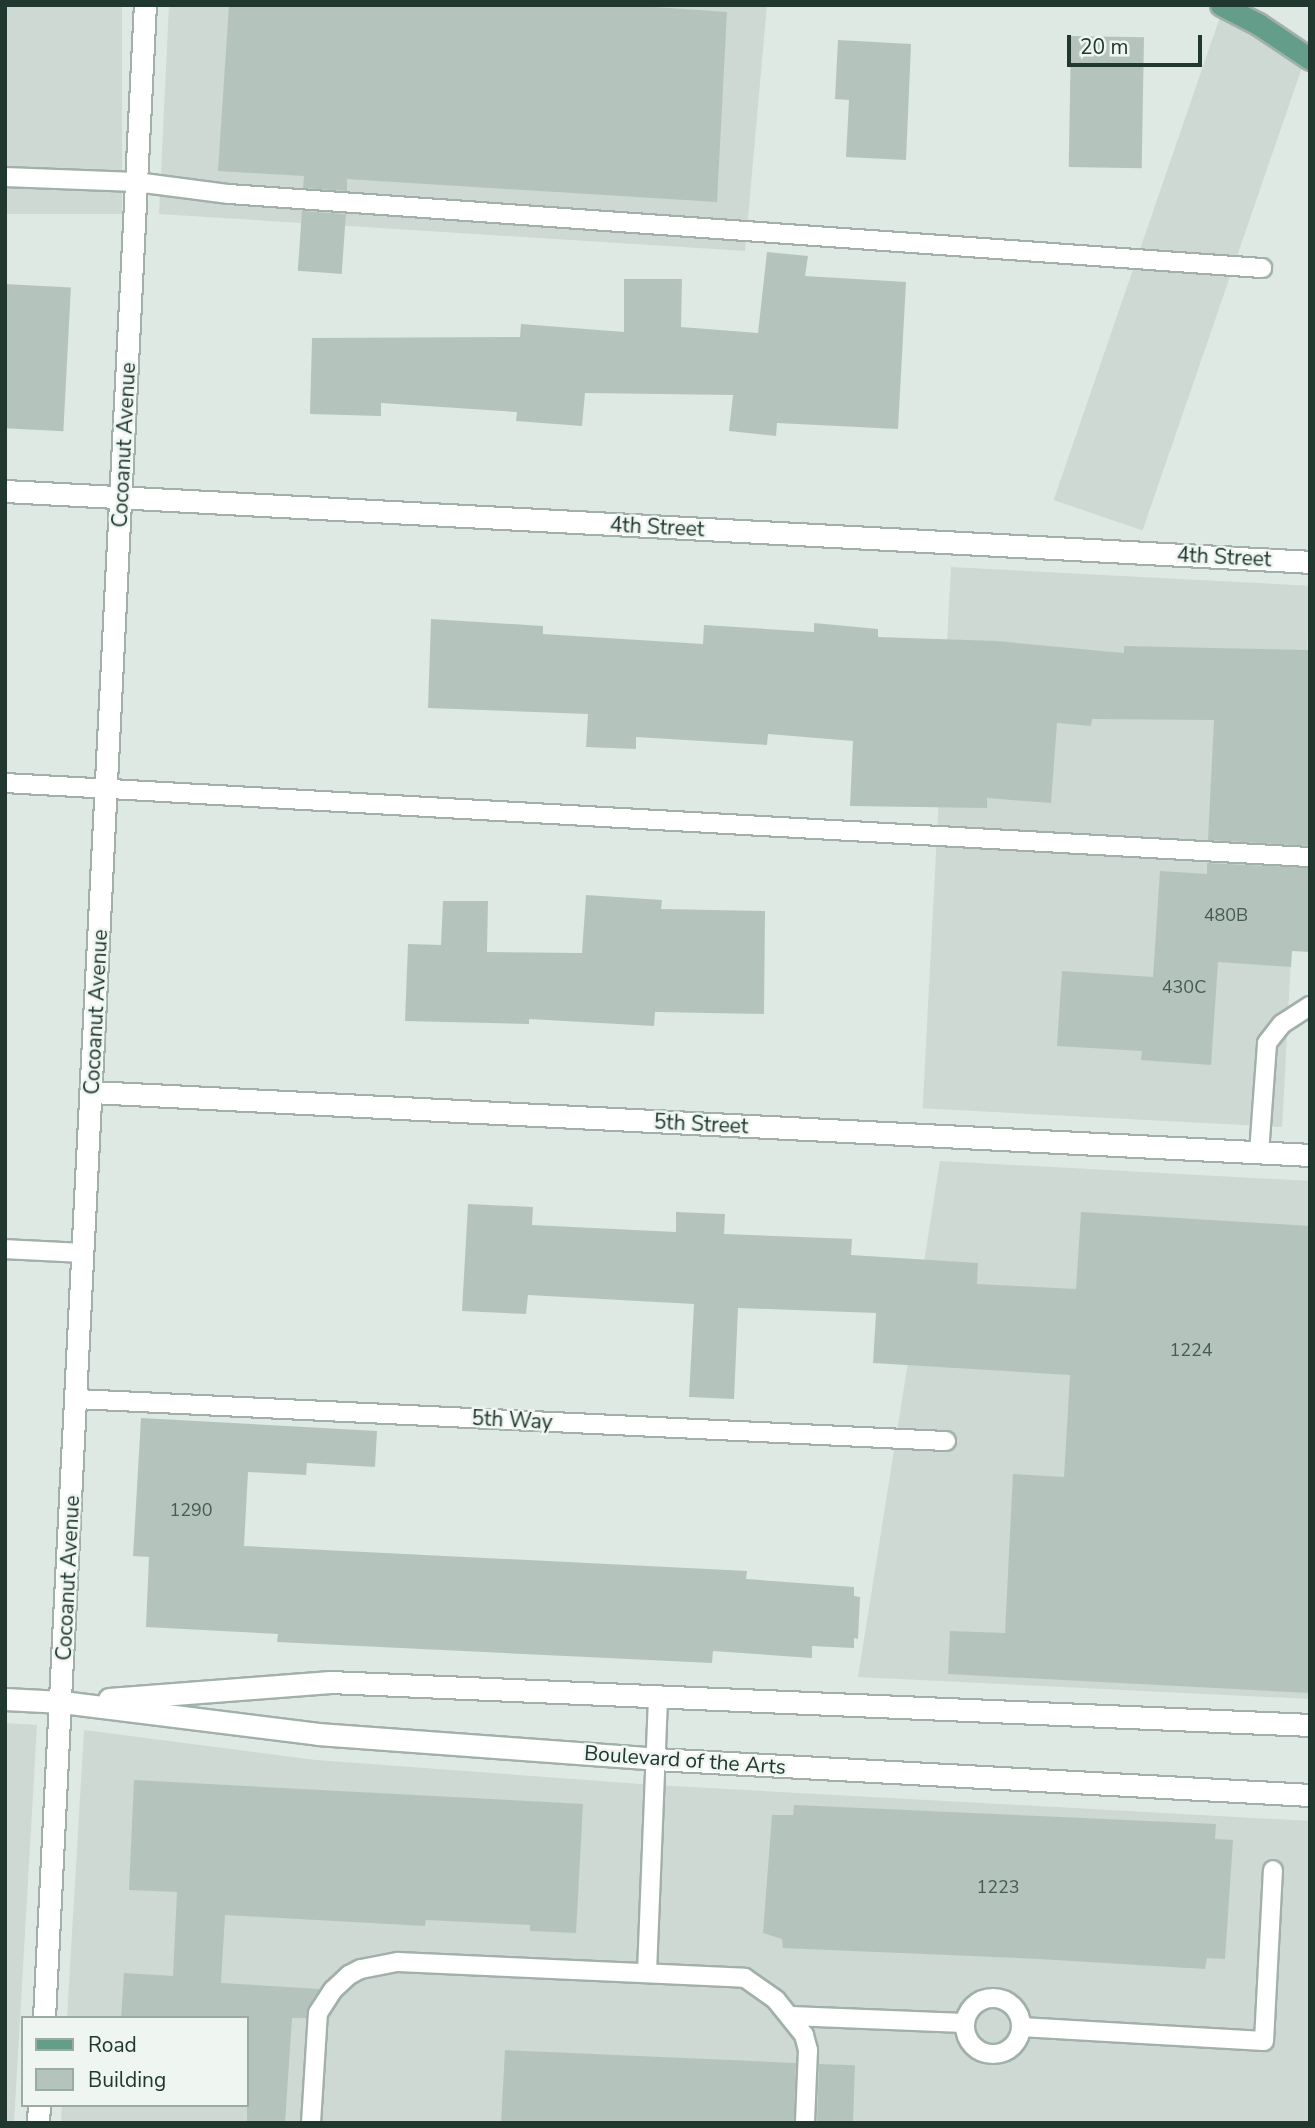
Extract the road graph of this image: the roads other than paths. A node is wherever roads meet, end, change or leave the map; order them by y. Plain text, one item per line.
1 (145, 5) edge
2 (1221, 5) edge
3 (1310, 59) edge
4 (5, 177) edge
5 (136, 182) junction
6 (1262, 268) dead end
7 (5, 491) edge
8 (121, 498) junction
9 (1310, 562) edge
10 (5, 783) edge
11 (107, 788) junction
12 (1310, 857) edge
13 (1310, 1006) edge
14 (92, 1092) junction
15 (1259, 1153) junction
16 (1310, 1155) edge
17 (5, 1249) edge
18 (84, 1253) junction
19 (77, 1399) junction
20 (946, 1441) dead end
21 (658, 1695) junction
22 (5, 1699) edge
23 (62, 1702) junction
24 (1310, 1725) edge
25 (656, 1759) junction
26 (1310, 1795) edge
27 (1273, 1870) dead end
28 (647, 1972) junction
29 (44, 2016) edge
30 (791, 2016) junction
31 (964, 2024) junction
32 (1021, 2026) junction
33 (311, 2123) edge
34 (805, 2123) edge

1 - 5 street, Cocoanut Avenue
2 - 3 main road
4 - 5 lane
5 - 6 lane
5 - 8 street, Cocoanut Avenue
7 - 8 street, 4th Street
8 - 9 street, 4th Street
8 - 11 street, Cocoanut Avenue
10 - 11 lane
11 - 12 lane
11 - 14 street, Cocoanut Avenue
13 - 15 lane
14 - 15 street, 5th Street
14 - 18 street, Cocoanut Avenue
15 - 16 street, 5th Street
17 - 18 lane
18 - 19 street, Cocoanut Avenue
19 - 20 lane, 5th Way
19 - 23 street, Cocoanut Avenue
21 - 23 street, Boulevard of the Arts
21 - 24 street, Boulevard of the Arts
21 - 25 lane
22 - 23 street, Boulevard of the Arts
23 - 25 street, Boulevard of the Arts
23 - 29 street, Cocoanut Avenue
25 - 26 street, Boulevard of the Arts
25 - 28 lane
27 - 32 lane
28 - 30 lane
28 - 33 lane
30 - 31 lane
30 - 34 lane
31 - 32 lane
31 - 32 lane

